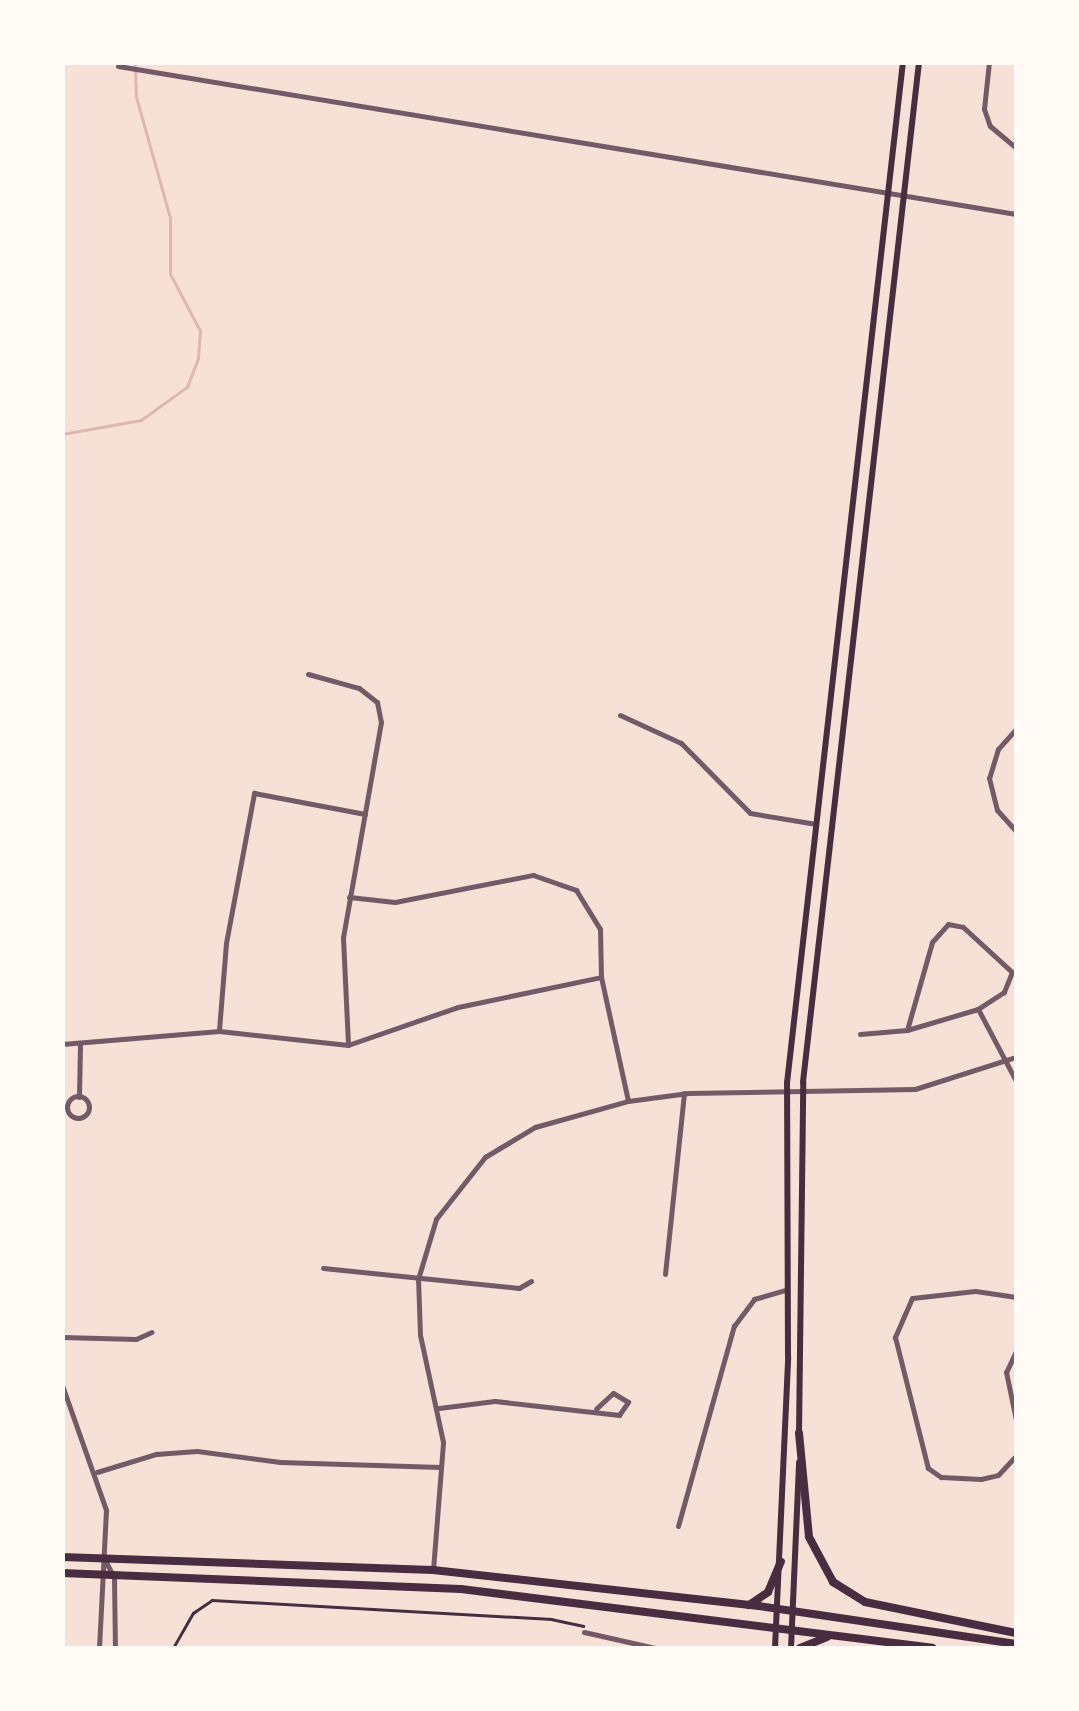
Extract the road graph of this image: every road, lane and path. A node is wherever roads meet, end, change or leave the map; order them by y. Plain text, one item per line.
1 (903, 62) edge
2 (920, 62) edge
3 (988, 62) edge
4 (121, 66) dead end
5 (1016, 148) edge
6 (885, 194) junction
7 (903, 196) junction
8 (1016, 214) edge
9 (835, 655) junction
10 (852, 657) junction
11 (308, 674) dead end
12 (620, 715) dead end
13 (1016, 729) edge
14 (365, 814) junction
15 (816, 824) junction
16 (1016, 831) edge
17 (349, 897) junction
18 (601, 977) junction
19 (978, 1009) junction
20 (907, 1030) junction
21 (219, 1031) junction
22 (860, 1034) dead end
23 (62, 1044) edge
24 (80, 1045) junction
25 (348, 1045) junction
26 (1016, 1057) edge
27 (1008, 1063) junction
28 (1016, 1081) edge
29 (684, 1093) junction
30 (790, 1094) junction
31 (805, 1094) junction
32 (78, 1097) junction
33 (628, 1101) junction
34 (323, 1268) dead end
35 (665, 1274) dead end
36 (418, 1279) junction
37 (530, 1281) dead end
38 (785, 1290) junction
39 (1016, 1296) edge
40 (152, 1332) dead end
41 (62, 1336) edge
42 (1016, 1351) edge
43 (62, 1385) edge
44 (439, 1408) junction
45 (596, 1409) junction
46 (1016, 1420) edge
47 (800, 1433) junction
48 (1016, 1456) edge
49 (441, 1467) junction
50 (97, 1472) junction
51 (678, 1526) dead end
52 (62, 1557) edge
53 (781, 1562) junction
54 (105, 1564) junction
55 (433, 1570) junction
56 (62, 1572) edge
57 (113, 1572) junction
58 (749, 1604) junction
59 (779, 1609) junction
60 (794, 1612) junction
61 (778, 1627) junction
62 (794, 1628) junction
63 (584, 1632) joint
64 (1016, 1633) edge
65 (842, 1636) junction
66 (1016, 1644) edge
67 (99, 1648) edge
68 (114, 1648) edge
69 (173, 1648) edge
70 (655, 1648) edge
71 (776, 1648) edge
72 (792, 1648) edge
73 (800, 1648) edge
74 (932, 1648) edge

1 - 6 main road
2 - 7 main road
3 - 5 street
4 - 6 street
6 - 7 street
6 - 9 main road
7 - 8 street
7 - 10 main road
9 - 10 main road
9 - 15 main road
10 - 31 main road
11 - 14 street
12 - 15 street
13 - 16 street
14 - 17 street
14 - 21 street
15 - 30 main road
17 - 18 street
17 - 25 street
18 - 25 street
18 - 33 street
19 - 20 street
19 - 20 street
19 - 27 street
20 - 22 street
21 - 24 street
21 - 25 street
23 - 24 street
24 - 32 street
26 - 27 street
27 - 28 street
27 - 31 street
29 - 30 street
29 - 33 street
29 - 35 street
30 - 31 street
30 - 38 main road
31 - 47 main road
32 - 32 street
33 - 36 street
34 - 36 street
36 - 37 street
36 - 44 street
38 - 51 street
38 - 53 main road
39 - 48 street
40 - 41 street
42 - 46 street
43 - 50 street
44 - 45 street
44 - 49 street
45 - 45 street
47 - 60 main road
47 - 64 main road
49 - 50 street
49 - 55 street
50 - 54 street
52 - 54 main road
53 - 58 main road
53 - 59 main road
54 - 55 main road
54 - 56 main road
54 - 57 main road
54 - 67 street
55 - 58 main road
57 - 61 main road
57 - 68 street
58 - 59 main road
59 - 60 main road
59 - 61 main road
60 - 62 main road
60 - 66 main road
61 - 62 main road
61 - 71 main road
62 - 65 main road
62 - 72 main road
63 - 69 path
63 - 70 street
65 - 73 main road
65 - 74 main road

